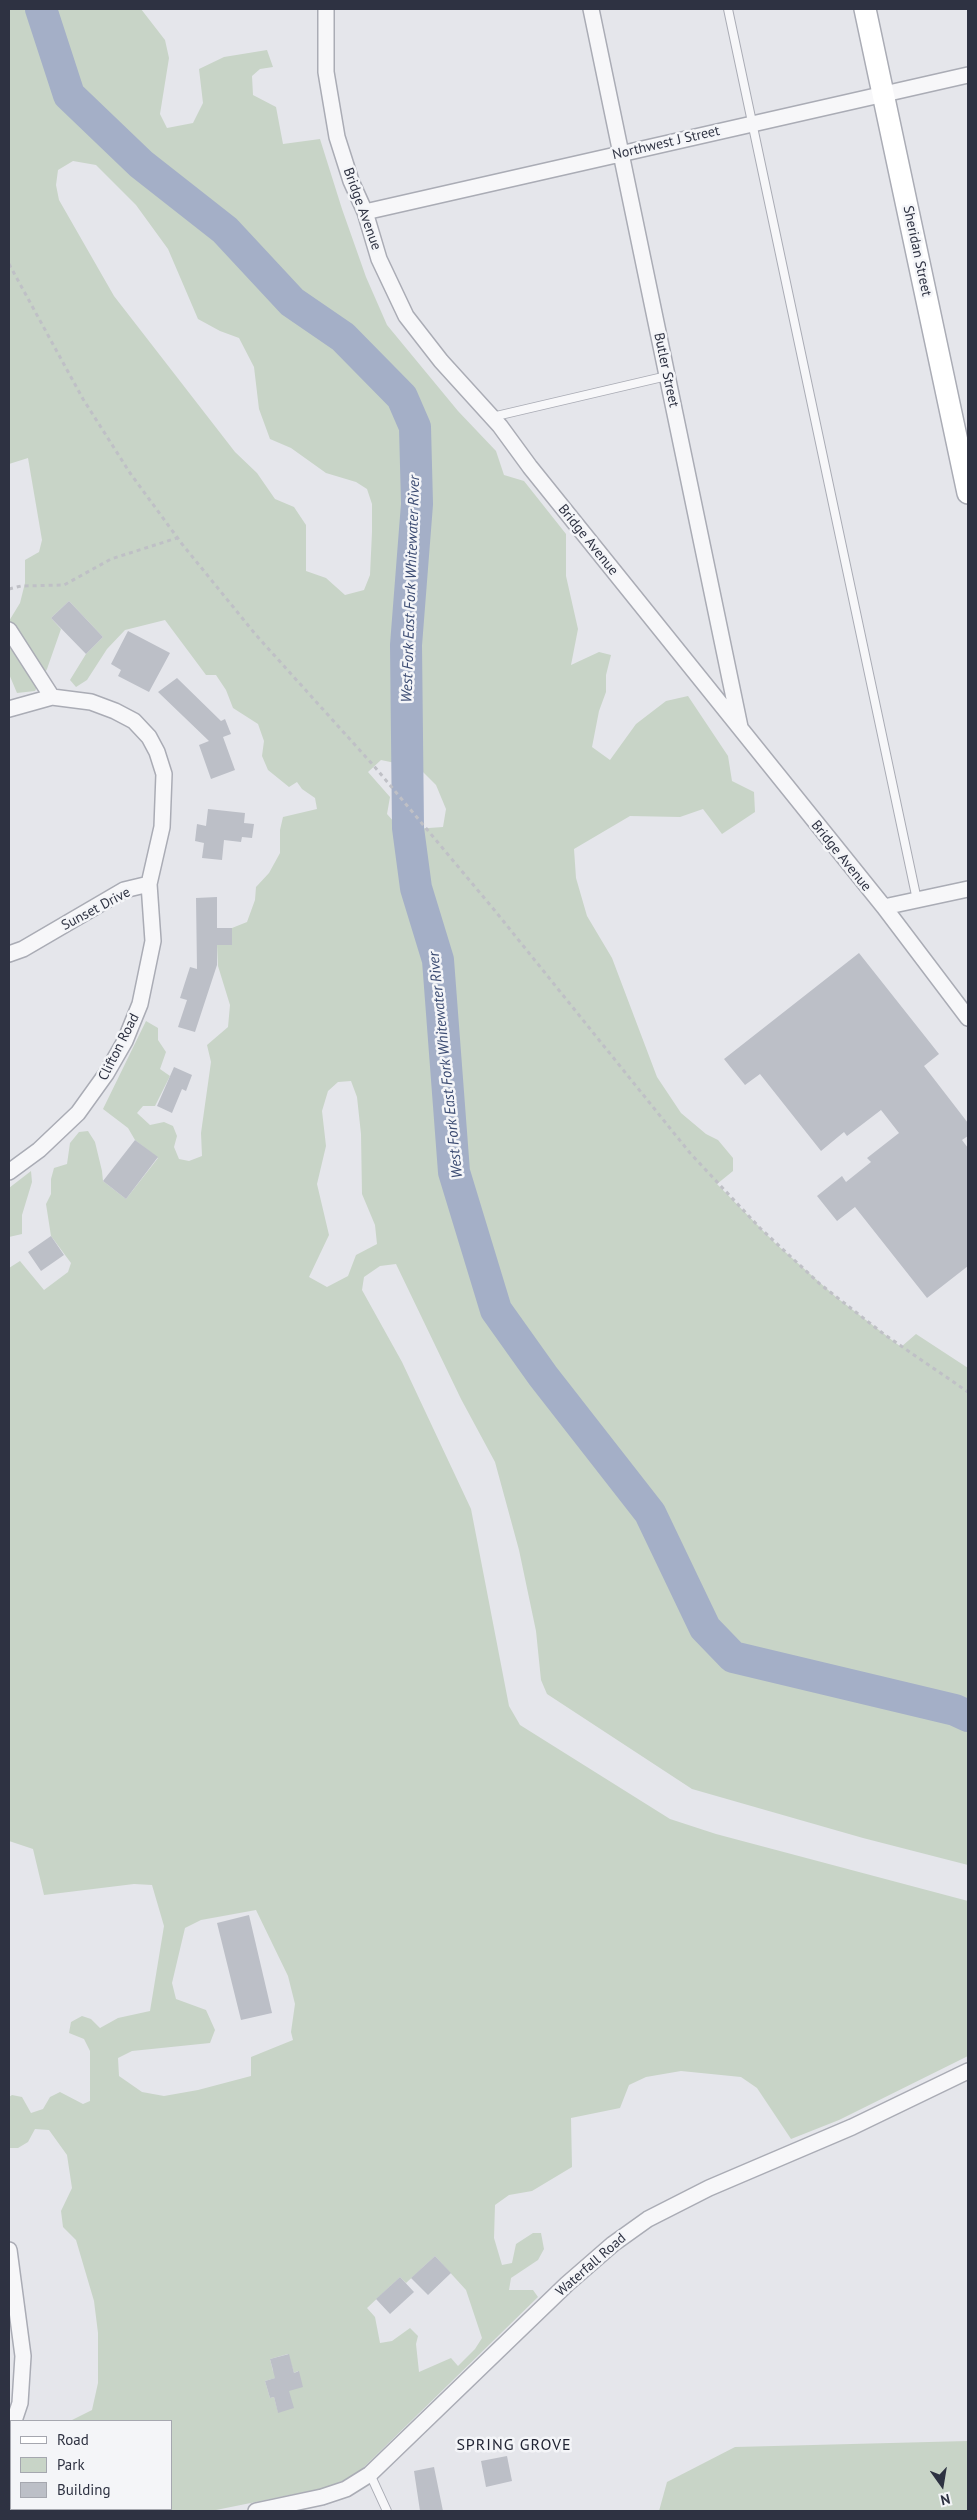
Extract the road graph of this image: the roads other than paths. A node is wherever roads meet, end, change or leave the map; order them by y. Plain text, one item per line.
1 (326, 9) edge
2 (591, 9) edge
3 (728, 9) edge
4 (865, 9) edge
5 (968, 75) edge
6 (884, 93) junction
7 (753, 123) junction
8 (622, 153) junction
9 (365, 212) junction
10 (667, 376) junction
11 (492, 417) junction
12 (968, 494) edge
13 (9, 630) edge
14 (52, 697) junction
15 (9, 709) edge
16 (741, 731) junction
17 (149, 884) junction
18 (968, 889) edge
19 (917, 900) junction
20 (884, 908) junction
21 (9, 954) edge
22 (968, 1018) edge
23 (9, 1172) edge
24 (968, 2071) edge
25 (9, 2250) edge
26 (14, 2420) edge
27 (370, 2474) junction
28 (256, 2511) edge
29 (387, 2511) edge

1 - 9 street, Bridge Avenue
2 - 8 street, Butler Street
3 - 7 lane
4 - 6 street, Sheridan Street
5 - 6 street, Northwest J Street
6 - 7 street, Northwest J Street
6 - 12 street, Sheridan Street
7 - 8 street, Northwest J Street
7 - 19 lane
8 - 9 street, Northwest J Street
8 - 10 street, Butler Street
9 - 11 street, Bridge Avenue
10 - 11 lane
10 - 16 street, Butler Street
11 - 16 street, Bridge Avenue
13 - 14 street
14 - 15 street
14 - 17 street
16 - 20 street, Bridge Avenue
17 - 21 street, Sunset Drive
17 - 23 street, Clifton Road
18 - 19 street
19 - 20 street
20 - 22 street, Bridge Avenue
24 - 27 street, Waterfall Road
25 - 26 street
27 - 28 street, Waterfall Road
27 - 29 lane

